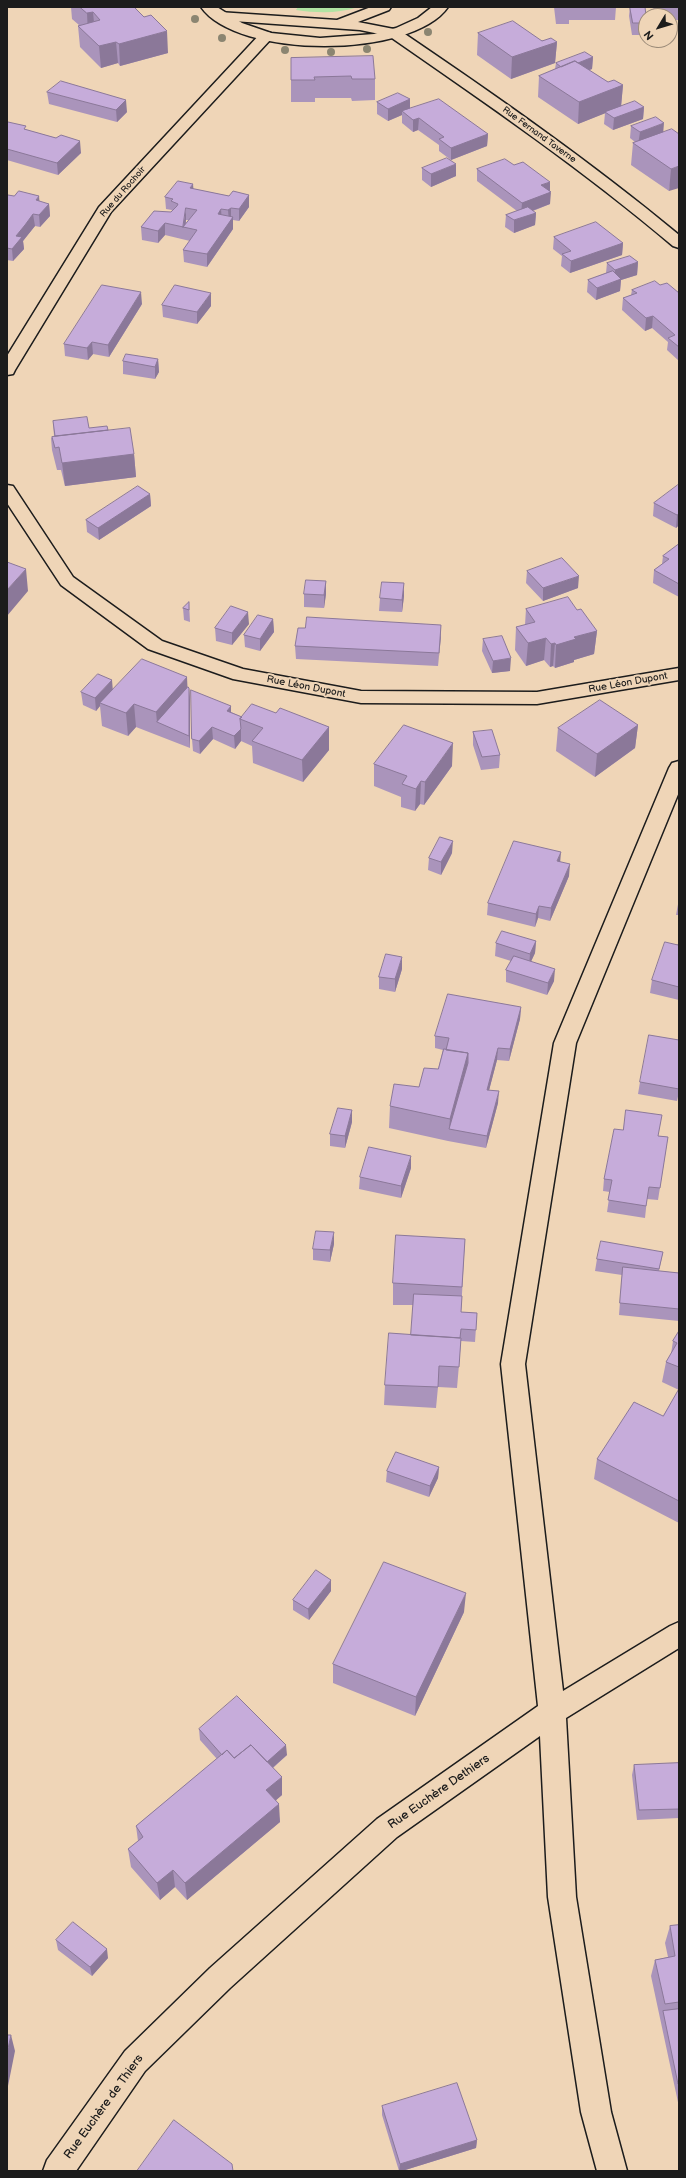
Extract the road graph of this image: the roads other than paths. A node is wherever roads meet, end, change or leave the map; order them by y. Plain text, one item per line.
1 (261, 7) edge
2 (384, 7) edge
3 (441, 7) edge
4 (213, 11) edge
5 (281, 21) junction
6 (336, 24) junction
7 (394, 33) junction
8 (266, 36) junction
9 (679, 243) edge
10 (7, 370) edge
11 (7, 490) edge
12 (679, 674) edge
13 (679, 768) edge
14 (679, 1634) edge
15 (552, 1712) junction
16 (220, 1978) joint
17 (58, 2171) edge
18 (612, 2171) edge

1 - 5 street
2 - 6 street
3 - 7 street
4 - 5 street
4 - 8 street
5 - 6 street
6 - 7 street
7 - 8 street
7 - 9 street, Rue Fernand Taverne
8 - 10 street, Rue du Rochoir
11 - 12 street, Rue Léon Dupont
13 - 15 street
14 - 15 street, Rue Euchère Dethiers
15 - 16 street, Rue Euchère Dethiers
15 - 18 street
16 - 17 street, Rue Euchère de Thiers

